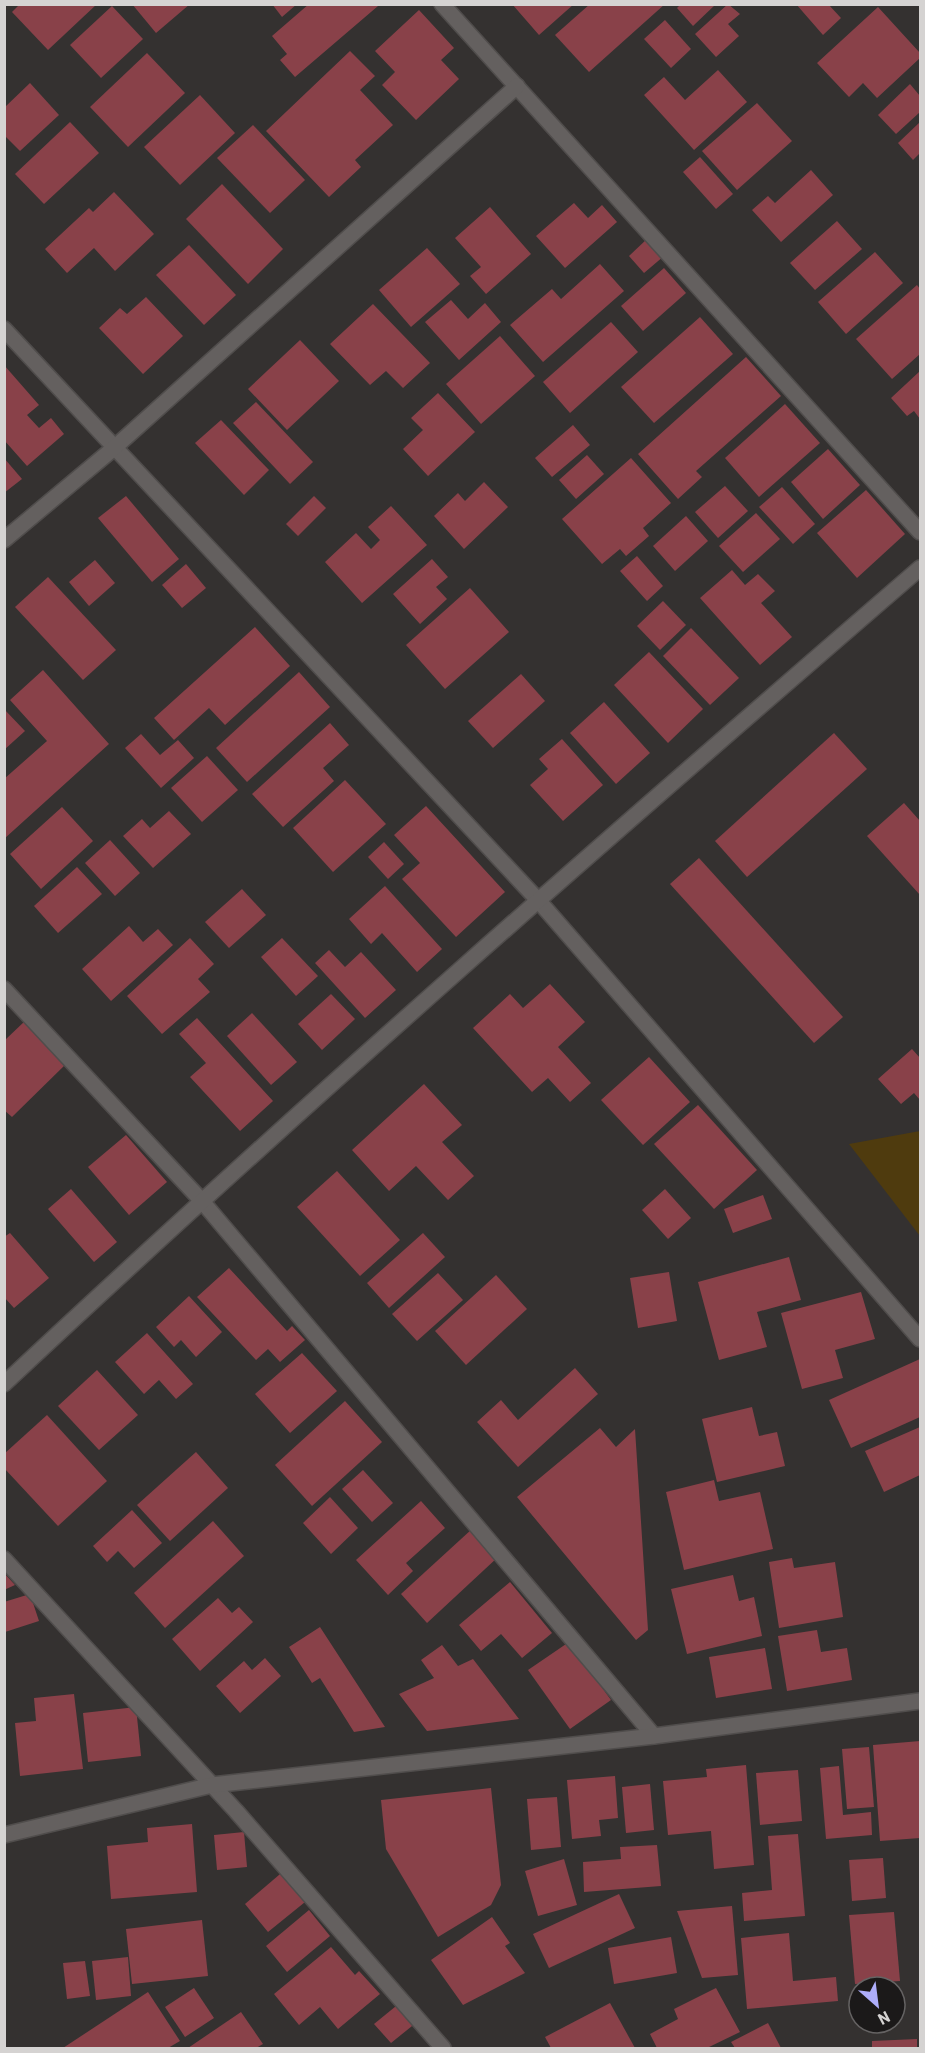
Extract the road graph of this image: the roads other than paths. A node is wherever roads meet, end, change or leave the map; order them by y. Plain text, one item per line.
1 (442, 4) edge
2 (517, 86) junction
3 (4, 329) edge
4 (114, 448) junction
5 (921, 532) edge
6 (4, 540) edge
7 (921, 568) edge
8 (537, 899) junction
9 (4, 989) edge
10 (201, 1200) junction
11 (921, 1339) edge
12 (4, 1384) edge
13 (4, 1559) edge
14 (921, 1701) edge
15 (654, 1736) junction
16 (212, 1785) junction
17 (4, 1835) edge
18 (443, 2049) edge

1 - 2 street
2 - 4 street
2 - 5 street
3 - 4 street
4 - 6 street
4 - 8 street
7 - 8 street
8 - 10 street
8 - 11 street
9 - 10 street
10 - 12 street
10 - 15 street
13 - 16 street
14 - 15 street
15 - 16 street
16 - 17 street
16 - 18 street

